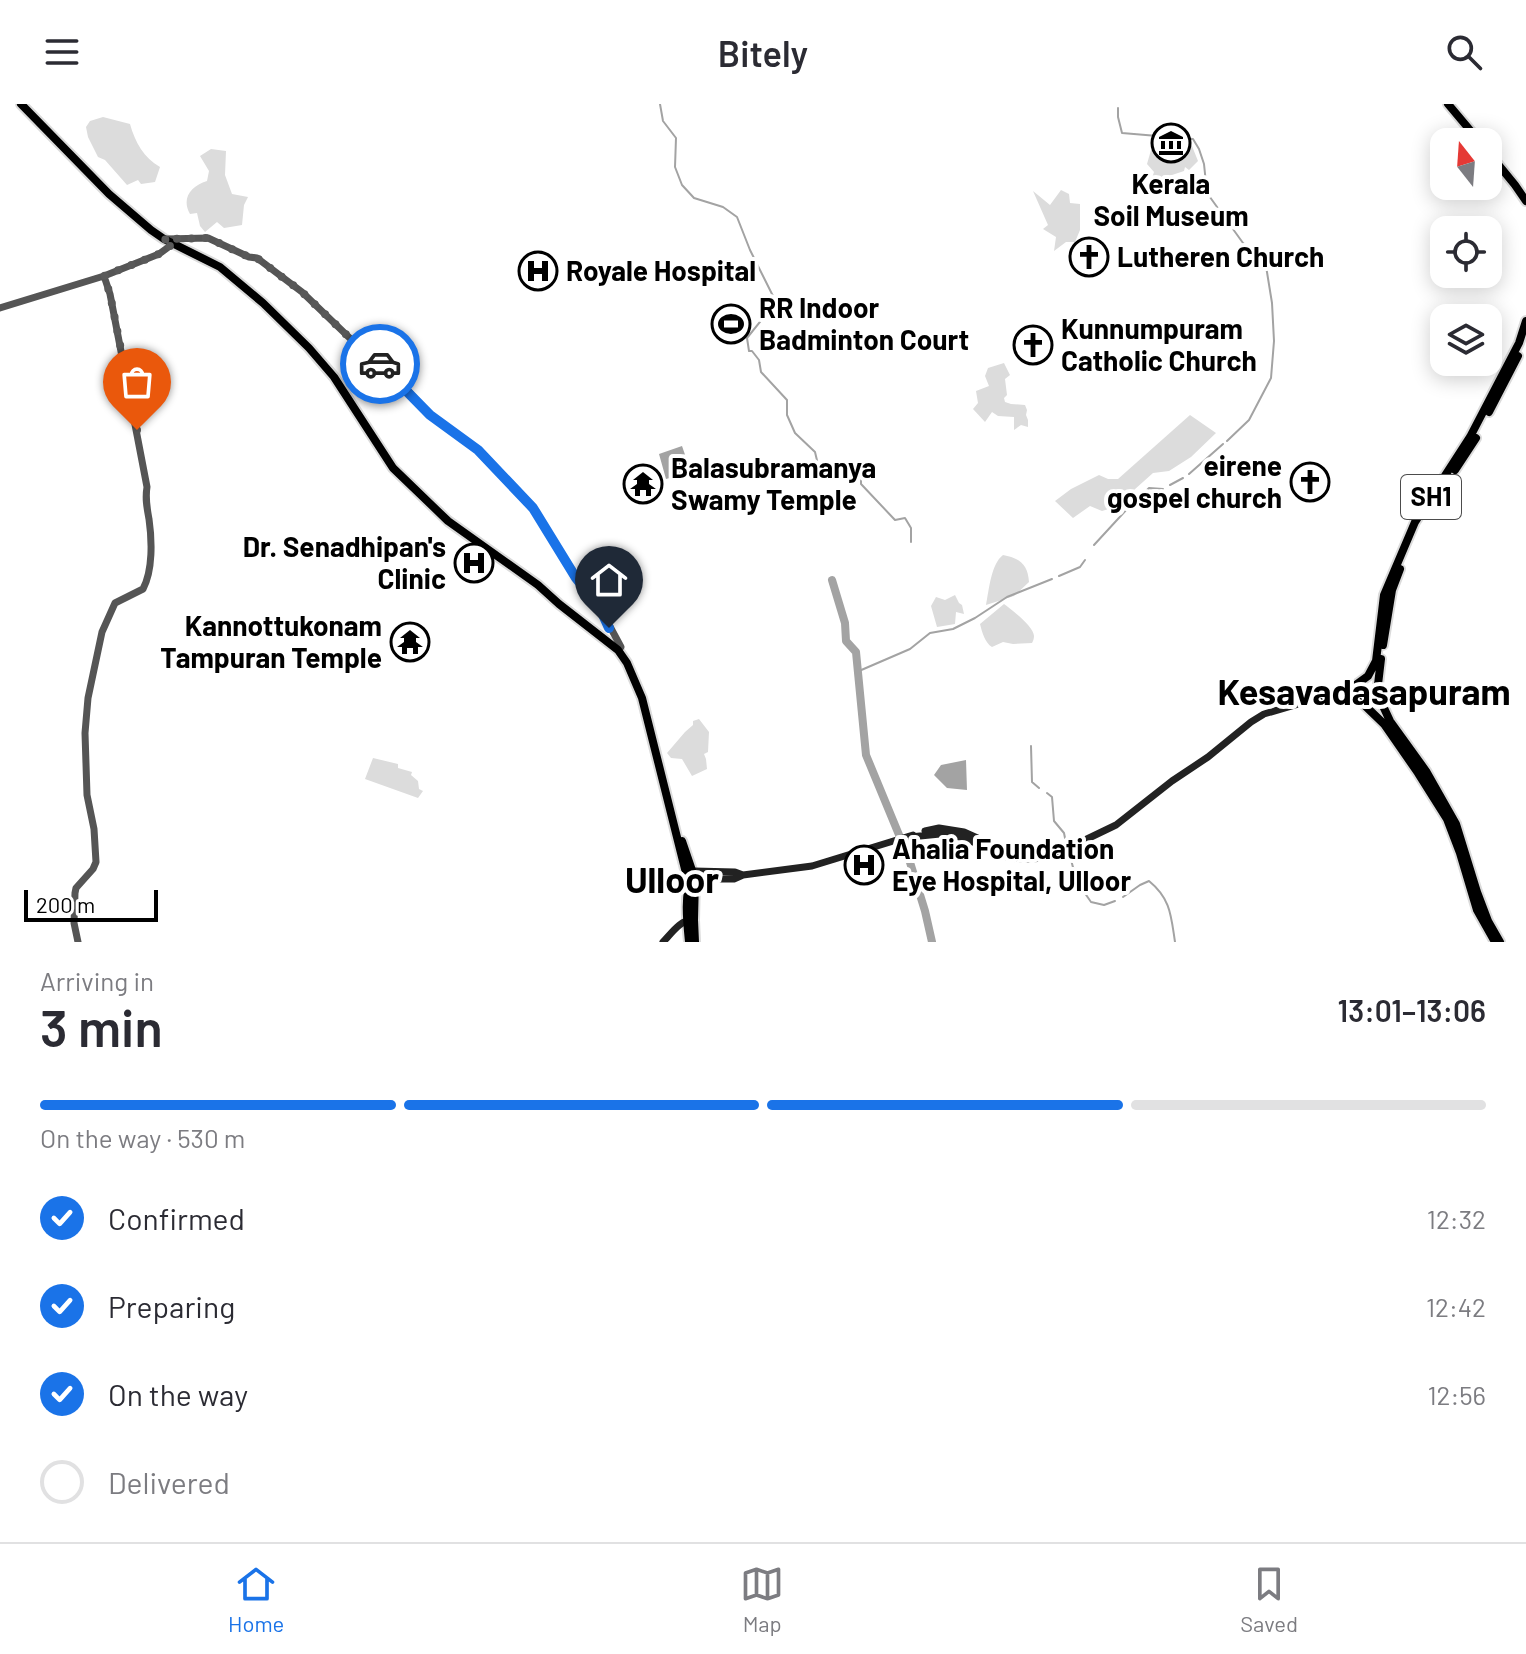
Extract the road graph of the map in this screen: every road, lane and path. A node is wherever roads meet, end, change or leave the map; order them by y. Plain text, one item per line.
1 (21, 104) edge
2 (1448, 104) edge
3 (1454, 104) edge
4 (1470, 128) edge
5 (1472, 128) edge
6 (1502, 164) edge
7 (1502, 169) edge
8 (1526, 192) edge
9 (1526, 201) edge
10 (164, 239) junction
11 (174, 243) junction
12 (104, 276) junction
13 (0, 308) edge
14 (1526, 321) edge
15 (1526, 337) edge
16 (620, 648) junction
17 (1360, 682) junction
18 (1377, 691) junction
19 (1319, 698) junction
20 (1358, 699) junction
21 (1387, 723) junction
22 (693, 876) junction
23 (688, 901) junction
24 (690, 920) junction
25 (675, 930) junction
26 (78, 942) edge
27 (663, 942) edge
28 (692, 942) edge
29 (1497, 942) edge

1 - 10 main road
2 - 4 main road
3 - 5 main road
6 - 8 main road
7 - 9 main road
10 - 11 main road
10 - 16 street
11 - 12 street
11 - 16 main road
12 - 13 street
12 - 26 street
14 - 17 main road, SH1
15 - 18 main road, SH1
16 - 22 main road
17 - 18 main road
17 - 19 main road
17 - 20 main road
18 - 20 main road
18 - 21 main road
19 - 20 main road
19 - 22 main road
20 - 21 main road
21 - 29 main road
22 - 23 main road
22 - 24 main road
23 - 24 main road
23 - 25 main road
24 - 25 main road
24 - 28 main road
25 - 27 main road

